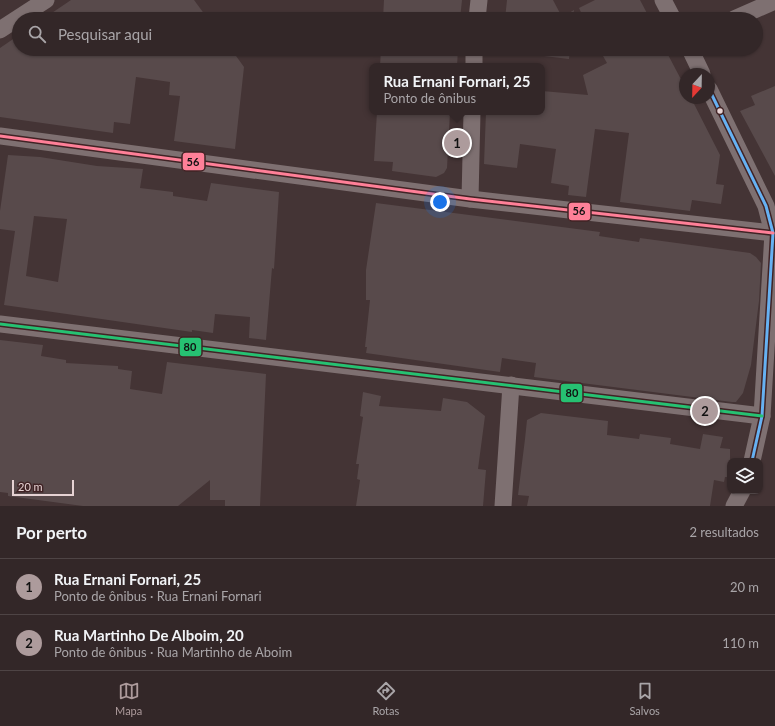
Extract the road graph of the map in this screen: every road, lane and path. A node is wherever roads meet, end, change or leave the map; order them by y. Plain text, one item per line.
1 (46, 0) edge
2 (479, 0) edge
3 (663, 0) edge
4 (775, 1) edge
5 (28, 12) edge
6 (478, 12) edge
7 (669, 12) edge
8 (750, 12) edge
9 (12, 22) edge
10 (0, 30) edge
11 (693, 56) edge
12 (699, 68) edge
13 (715, 100) edge
14 (472, 115) edge
15 (0, 136) edge
16 (470, 199) junction
17 (770, 204) edge
18 (774, 233) junction
19 (0, 324) edge
20 (511, 385) junction
21 (762, 416) junction
22 (753, 458) edge
23 (740, 494) edge
24 (503, 506) edge
25 (734, 506) edge

1 - 5 street
2 - 6 street
3 - 7 street
4 - 8 street
9 - 10 street
11 - 12 street
13 - 17 street
14 - 16 street
15 - 16 street
16 - 18 street
17 - 18 street
18 - 21 street
19 - 20 street
20 - 21 street
20 - 24 street
21 - 22 street
23 - 25 street

